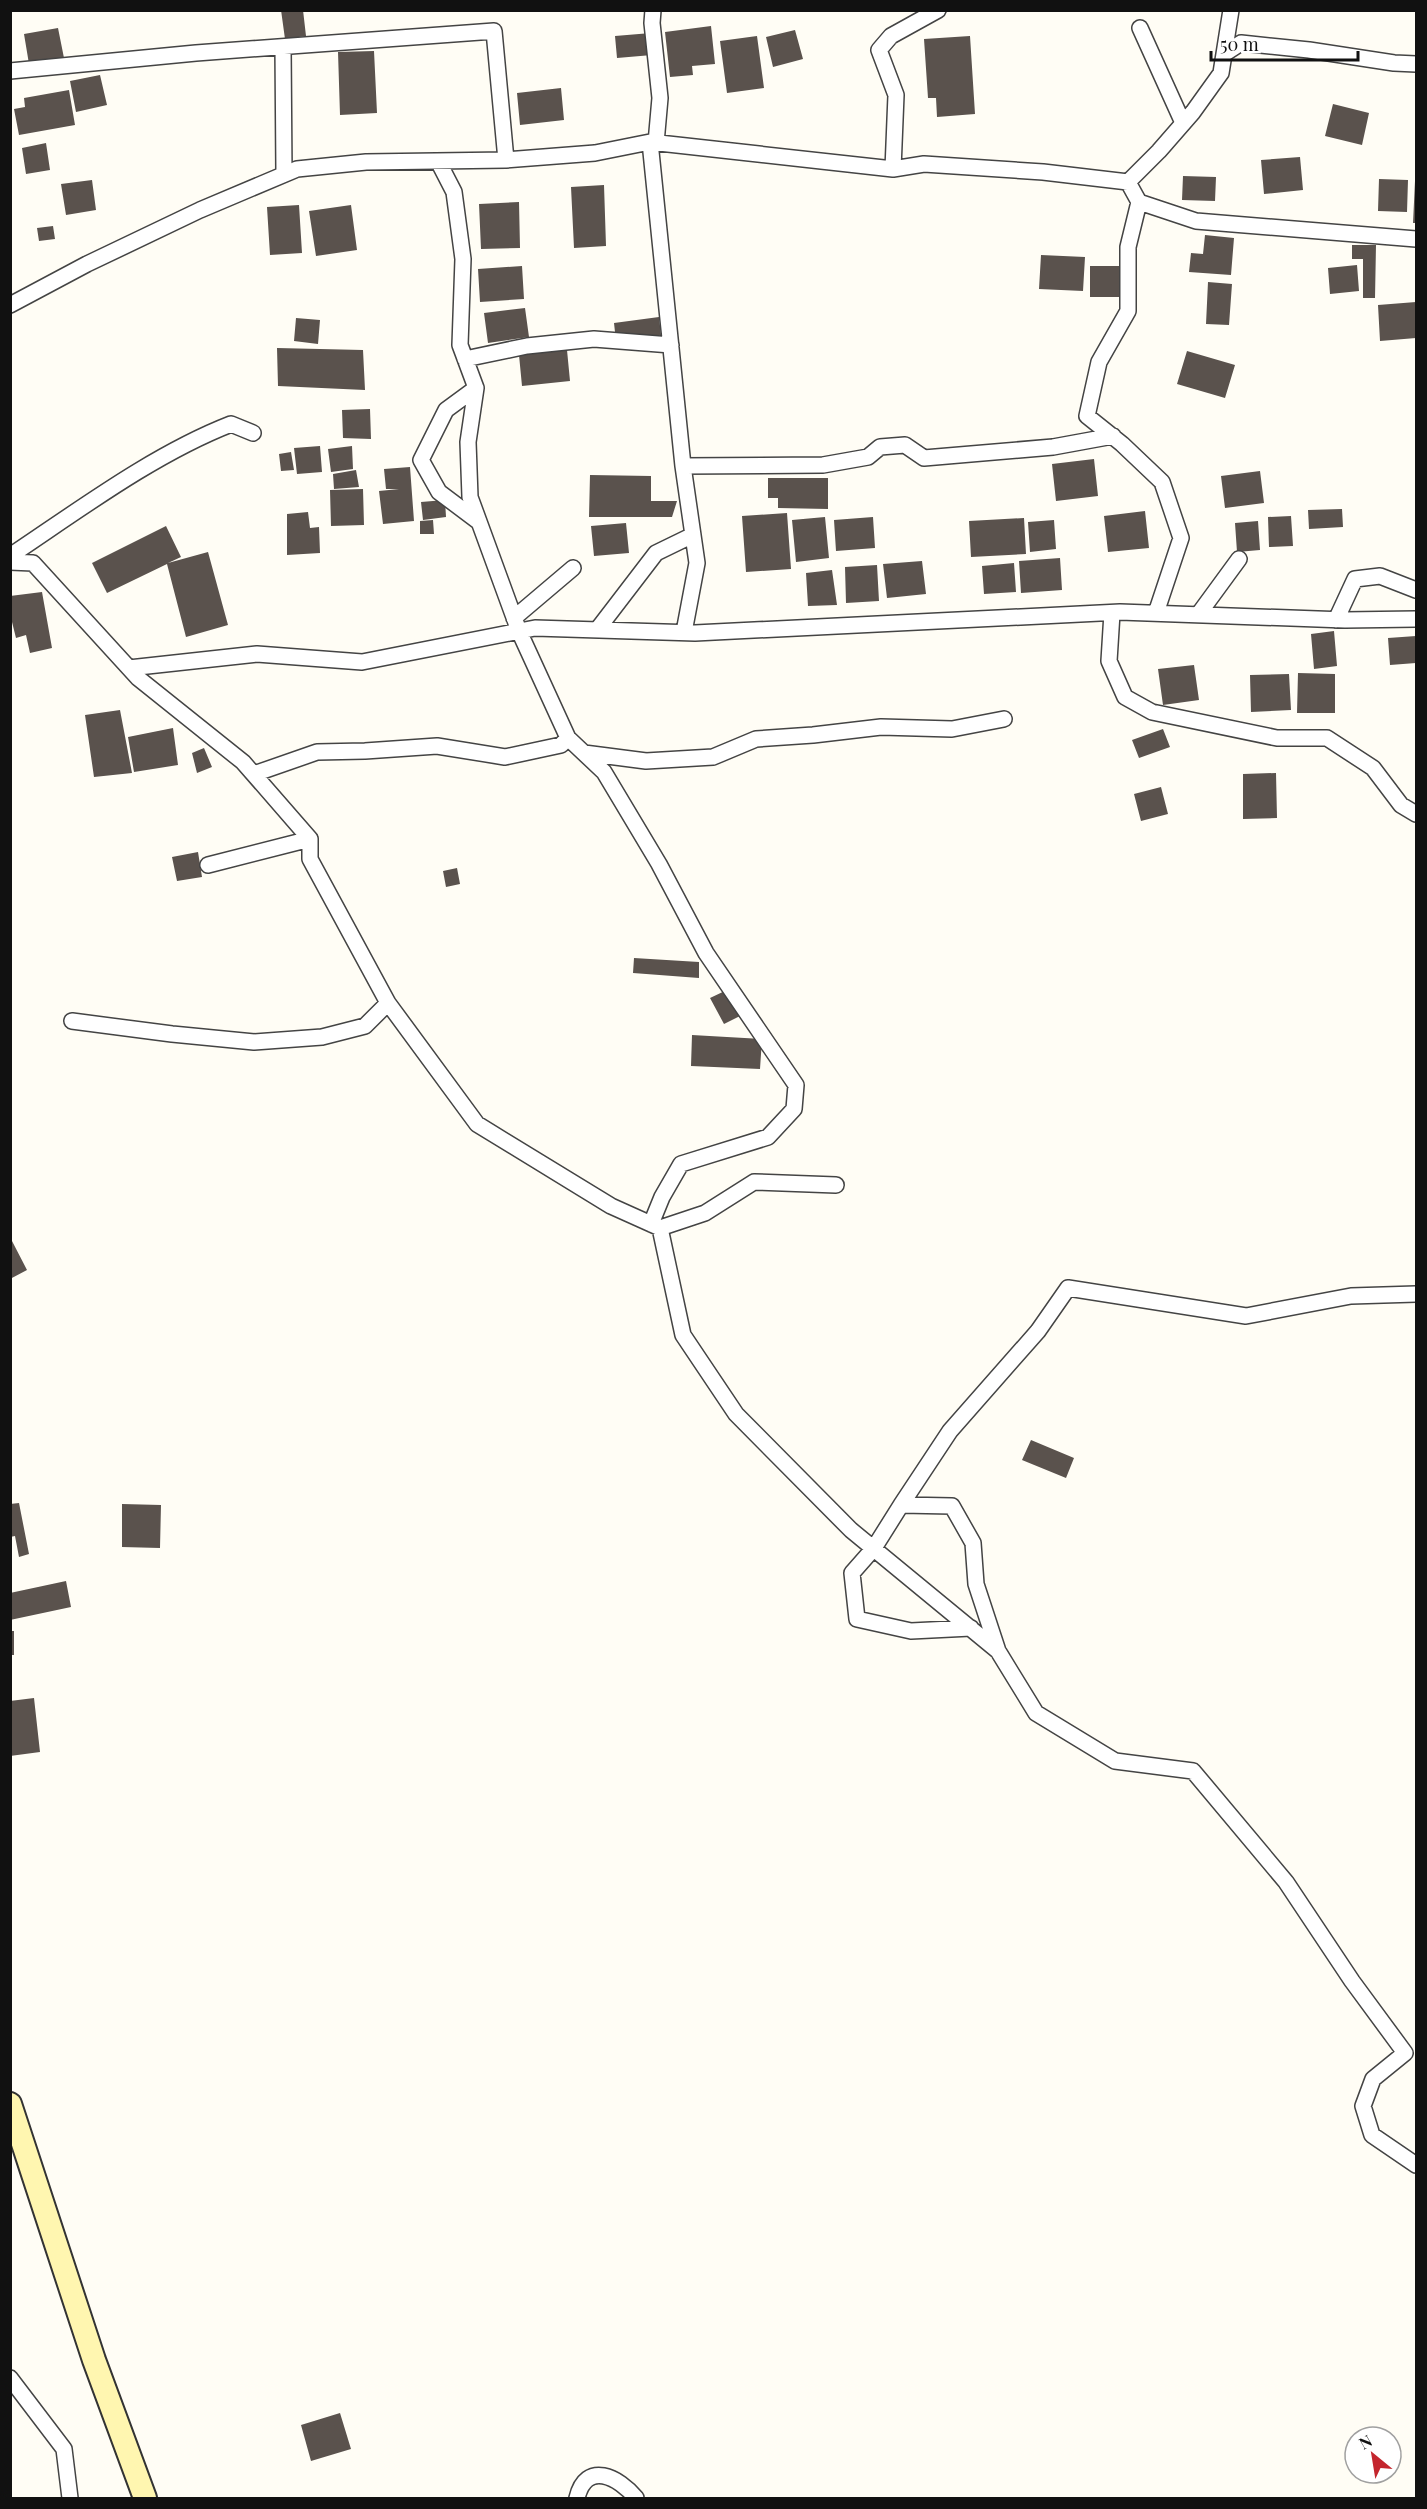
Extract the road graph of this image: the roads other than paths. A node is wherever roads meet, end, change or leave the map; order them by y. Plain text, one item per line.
1 (654, 10) edge
2 (939, 10) edge
3 (1231, 10) edge
4 (1140, 28) dead end
5 (283, 47) junction
6 (1224, 54) junction
7 (1416, 64) edge
8 (10, 71) edge
9 (1183, 123) junction
10 (653, 143) junction
11 (506, 160) junction
12 (438, 161) junction
13 (893, 169) junction
14 (284, 174) junction
15 (1128, 182) junction
16 (1139, 202) junction
17 (1416, 239) edge
18 (10, 304) edge
19 (671, 345) junction
20 (465, 359) junction
21 (476, 388) junction
22 (253, 433) dead end
23 (1113, 436) junction
24 (683, 466) junction
25 (480, 522) junction
26 (693, 535) junction
27 (10, 556) edge
28 (1239, 559) dead end
29 (10, 562) edge
30 (573, 568) dead end
31 (1416, 590) edge
32 (1112, 613) junction
33 (1156, 613) junction
34 (1198, 615) junction
35 (1416, 619) edge
36 (1336, 620) junction
37 (517, 624) junction
38 (597, 630) junction
39 (684, 632) junction
40 (129, 668) junction
41 (1004, 719) dead end
42 (568, 738) junction
43 (584, 753) junction
44 (255, 774) junction
45 (1415, 816) edge
46 (310, 839) junction
47 (208, 865) dead end
48 (388, 1003) junction
49 (72, 1021) dead end
50 (836, 1185) dead end
51 (655, 1226) junction
52 (1416, 1294) edge
53 (901, 1505) junction
54 (874, 1548) junction
55 (971, 1628) junction
56 (998, 1651) junction
57 (1411, 2055) edge
58 (10, 2104) edge
59 (1416, 2165) edge
60 (10, 2378) edge
61 (70, 2499) edge
62 (145, 2499) edge
63 (577, 2499) edge
64 (636, 2499) edge

1 - 10 street
2 - 13 street
3 - 6 street
4 - 9 street
5 - 8 street
5 - 11 street
5 - 14 street
6 - 7 street
6 - 9 street
9 - 15 street
10 - 11 street
10 - 13 street
10 - 19 street
11 - 12 street
12 - 14 street
12 - 20 street
13 - 15 street
14 - 18 street
15 - 16 street
16 - 17 street
16 - 23 street
19 - 20 street
19 - 24 street
20 - 21 street
21 - 25 street
21 - 25 street
22 - 27 street
23 - 24 street
23 - 33 street
24 - 26 street
25 - 37 street
26 - 38 street
26 - 39 street
28 - 34 street
29 - 40 street
30 - 37 street
31 - 36 street
32 - 33 street
32 - 39 street
32 - 45 street
33 - 34 street
34 - 36 street
35 - 36 street
37 - 38 street
37 - 40 street
37 - 42 street
38 - 39 street
40 - 44 street
41 - 43 street
42 - 43 street
42 - 44 street
43 - 51 street
44 - 46 street
46 - 47 street
46 - 48 street
48 - 49 street
48 - 51 street
50 - 51 street
51 - 54 street
52 - 53 street
53 - 54 street
53 - 56 street
54 - 55 street
54 - 55 street
55 - 56 street
56 - 57 street
57 - 59 street
58 - 62 street
60 - 61 street
63 - 64 street

